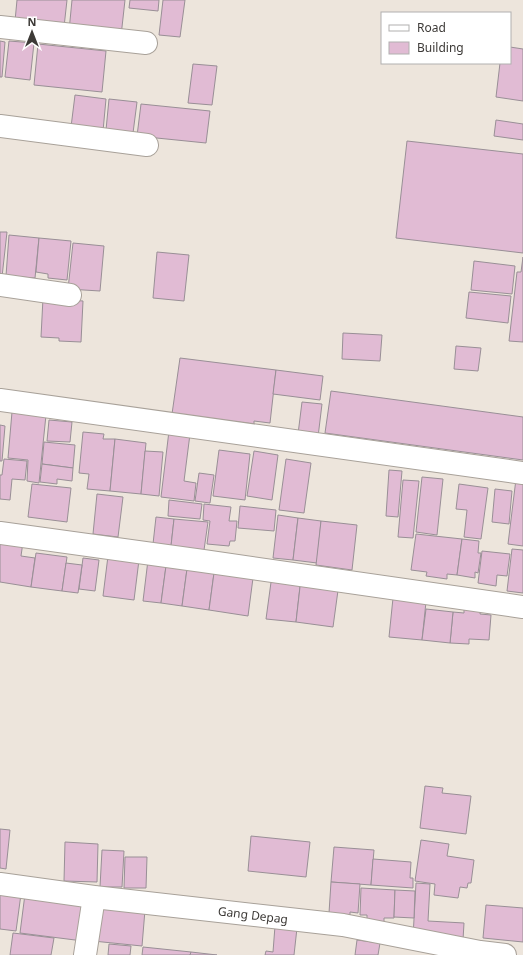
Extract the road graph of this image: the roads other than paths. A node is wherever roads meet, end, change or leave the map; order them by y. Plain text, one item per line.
1 (0, 27) edge
2 (146, 43) dead end
3 (0, 126) edge
4 (147, 145) dead end
5 (0, 285) edge
6 (70, 295) dead end
7 (0, 400) edge
8 (523, 473) edge
9 (0, 533) edge
10 (523, 607) edge
11 (0, 884) edge
12 (94, 897) junction
13 (85, 955) edge
14 (505, 955) edge

1 - 2 street
3 - 4 street
5 - 6 street
7 - 8 street
9 - 10 street
11 - 12 street, Gang Depag
12 - 13 street
12 - 14 street, Gang Depag

